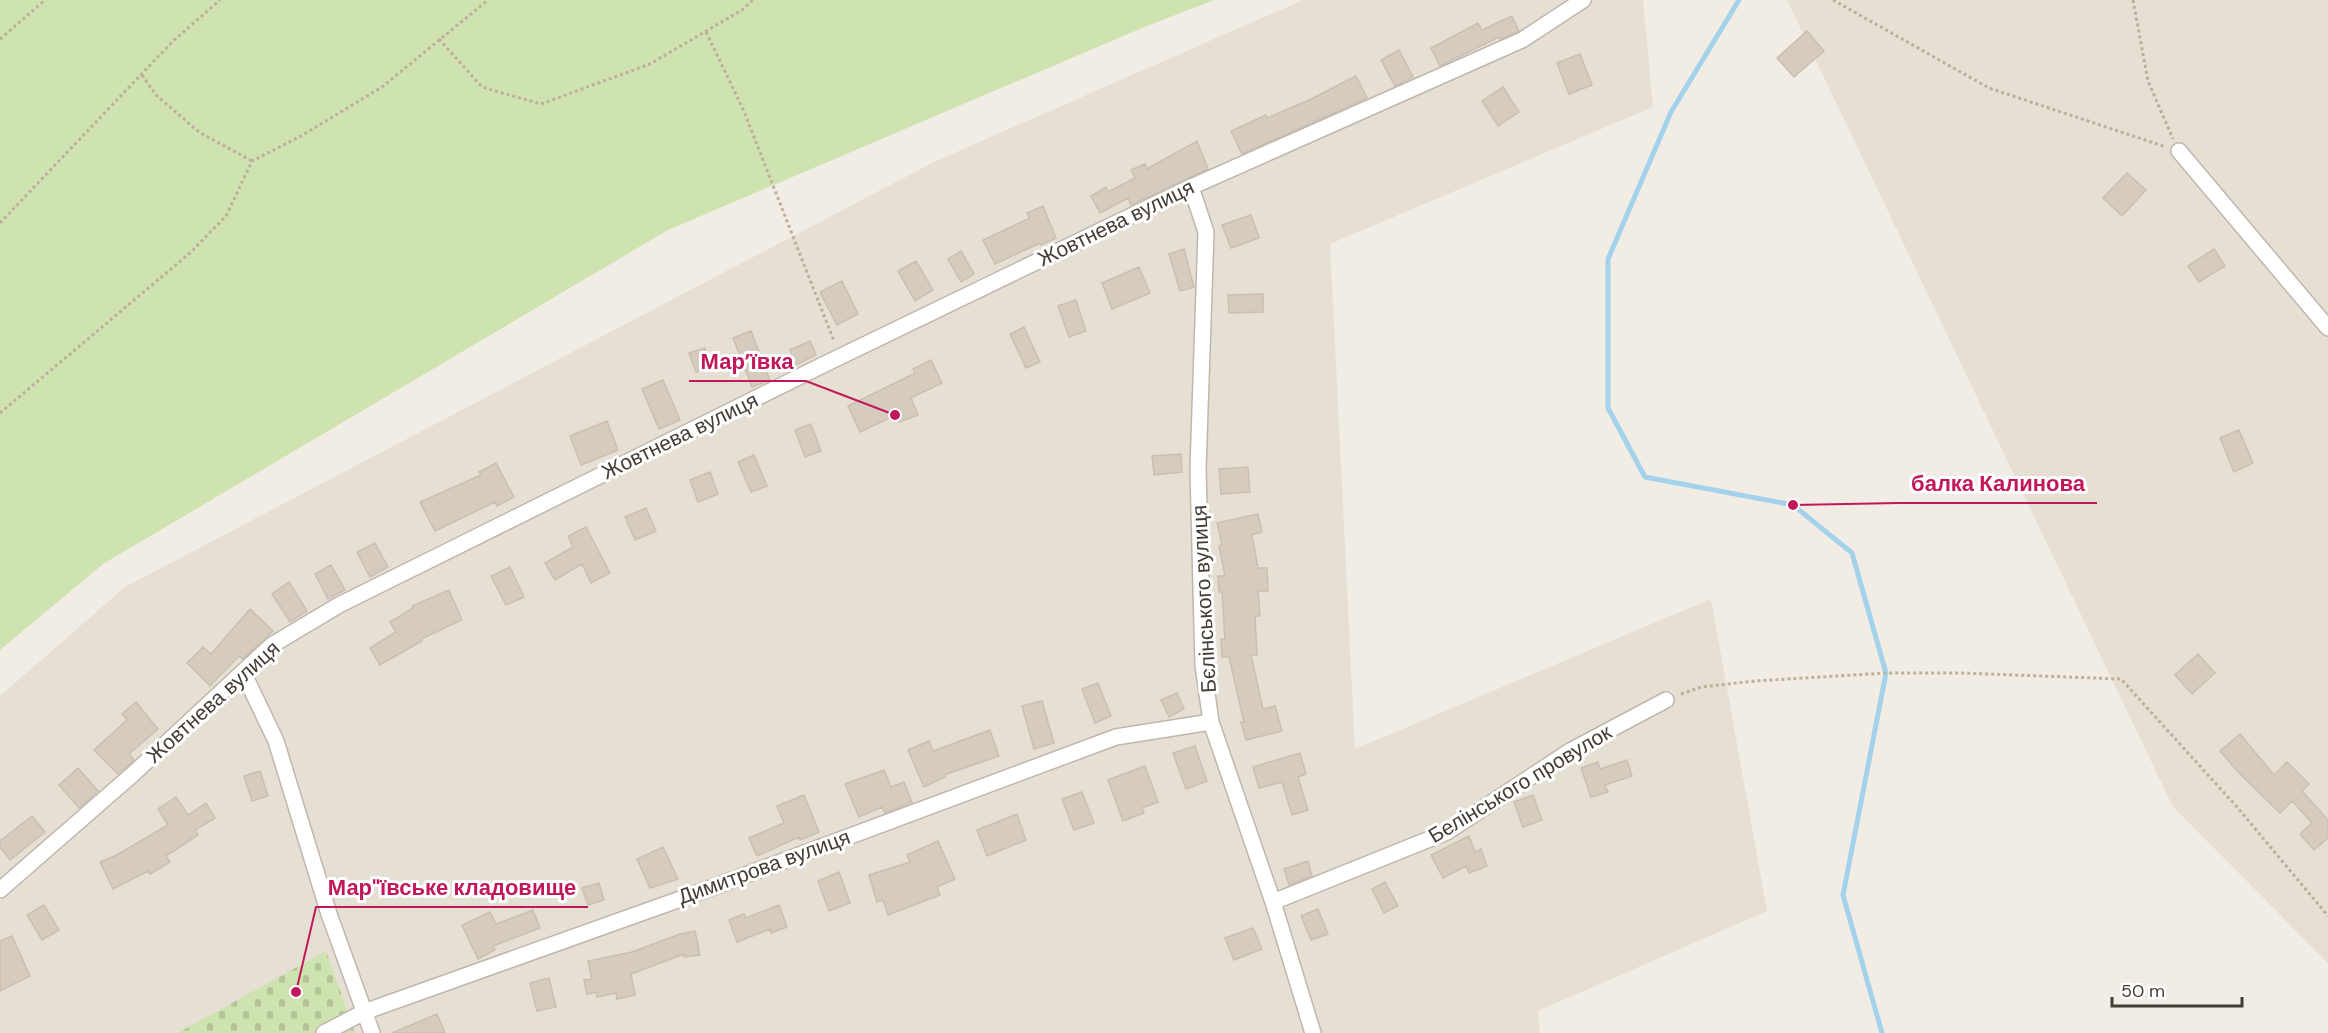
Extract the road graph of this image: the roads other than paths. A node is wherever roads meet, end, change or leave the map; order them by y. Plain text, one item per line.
1 (1583, 0) edge
2 (2179, 151) road end
3 (1191, 187) junction
4 (2328, 328) edge
5 (243, 672) junction
6 (1666, 700) road end
7 (1211, 722) junction
8 (0, 890) edge
9 (1273, 902) junction
10 (364, 1012) junction
11 (324, 1033) edge
12 (372, 1033) edge
13 (1313, 1033) edge

1 - 3 street, Жовтнева вулиця
2 - 4 street
3 - 5 street, Жовтнева вулиця
3 - 7 street, Бєлінського вулиця
5 - 8 street, Жовтнева вулиця
5 - 10 street
6 - 9 street, Белінського провулок
7 - 9 street, Бєлінського вулиця
7 - 10 street, Димитрова вулиця
9 - 13 street, Бєлінського вулиця
10 - 11 street, Димитрова вулиця
10 - 12 street

